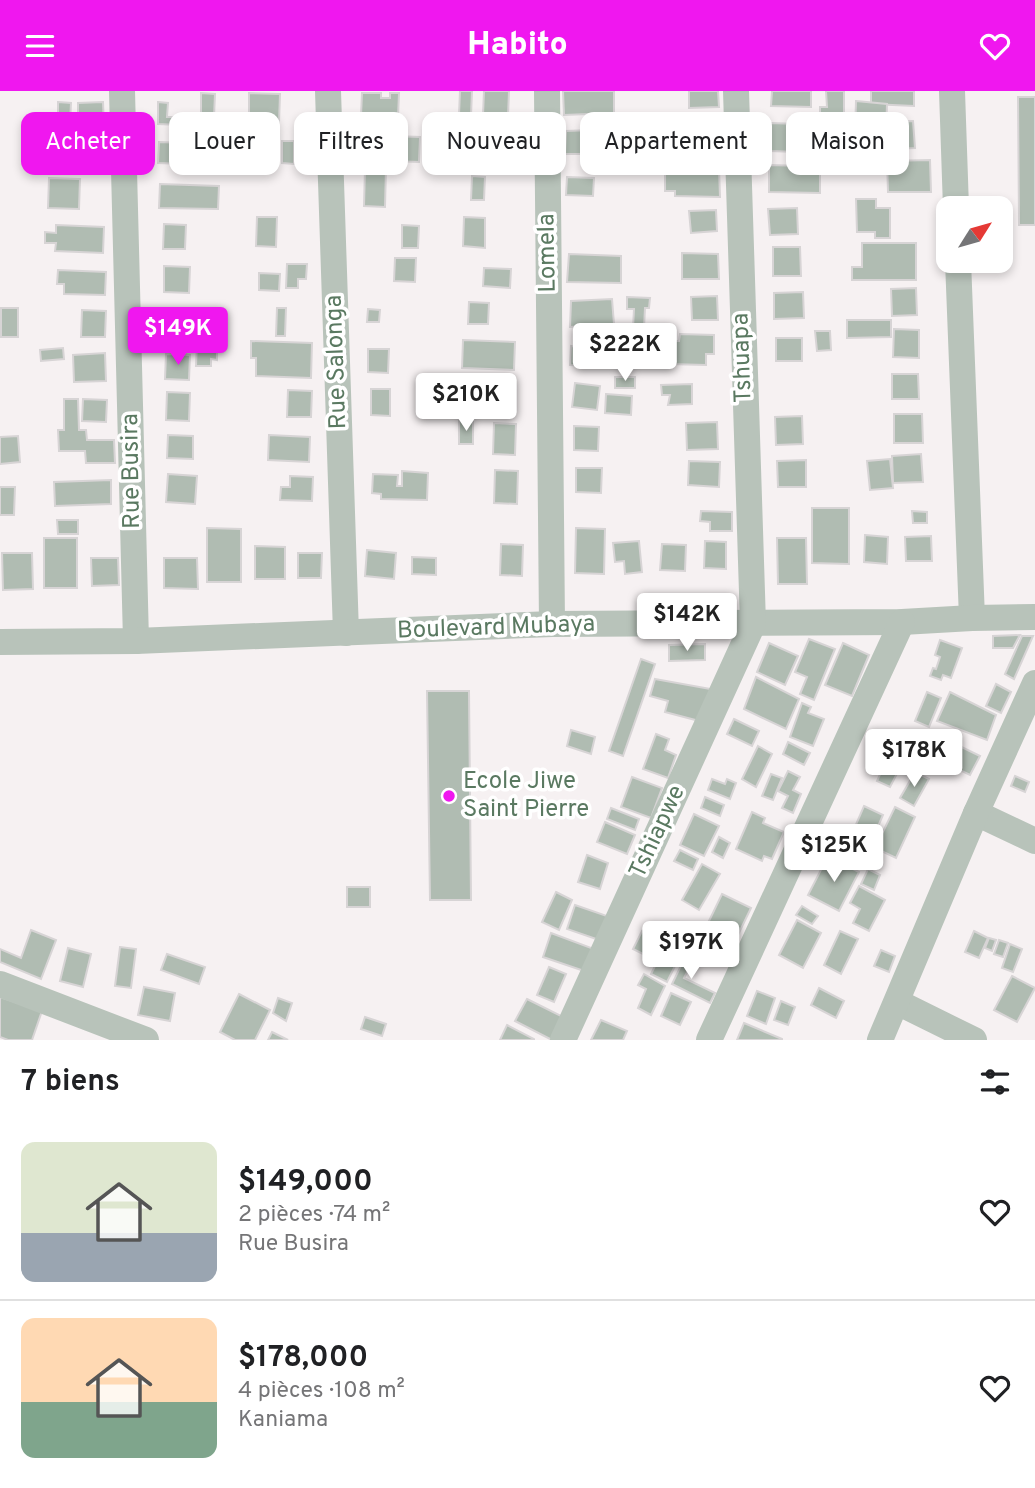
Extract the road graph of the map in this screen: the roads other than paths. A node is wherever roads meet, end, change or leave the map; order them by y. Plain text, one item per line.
1 (122, 91) edge
2 (328, 91) edge
3 (547, 91) edge
4 (736, 91) edge
5 (952, 91) edge
6 (956, 196) edge
7 (958, 273) edge
8 (1035, 617) edge
9 (972, 618) junction
10 (902, 622) junction
11 (552, 624) junction
12 (753, 624) junction
13 (346, 633) junction
14 (136, 641) junction
15 (0, 642) edge
16 (1035, 683) edge
17 (976, 813) junction
18 (1035, 841) edge
19 (0, 984) edge
20 (897, 1002) junction
21 (146, 1040) edge
22 (563, 1040) edge
23 (709, 1040) edge
24 (880, 1040) edge
25 (974, 1040) edge

1 - 14 street, Rue Busira
2 - 13 street, Rue Salonga
3 - 11 street, Lomela
4 - 12 street, Tshuapa
5 - 6 street
7 - 9 street
8 - 9 street, Boulevard Mubaya
9 - 10 street, Boulevard Mubaya
10 - 12 street, Boulevard Mubaya
10 - 23 street
11 - 12 street, Boulevard Mubaya
11 - 13 street, Boulevard Mubaya
12 - 22 street, Tshiapwe
13 - 14 street, Boulevard Mubaya
14 - 15 street, Boulevard Mubaya
16 - 17 street
17 - 18 street
17 - 20 street
19 - 21 street
20 - 24 street
20 - 25 street

